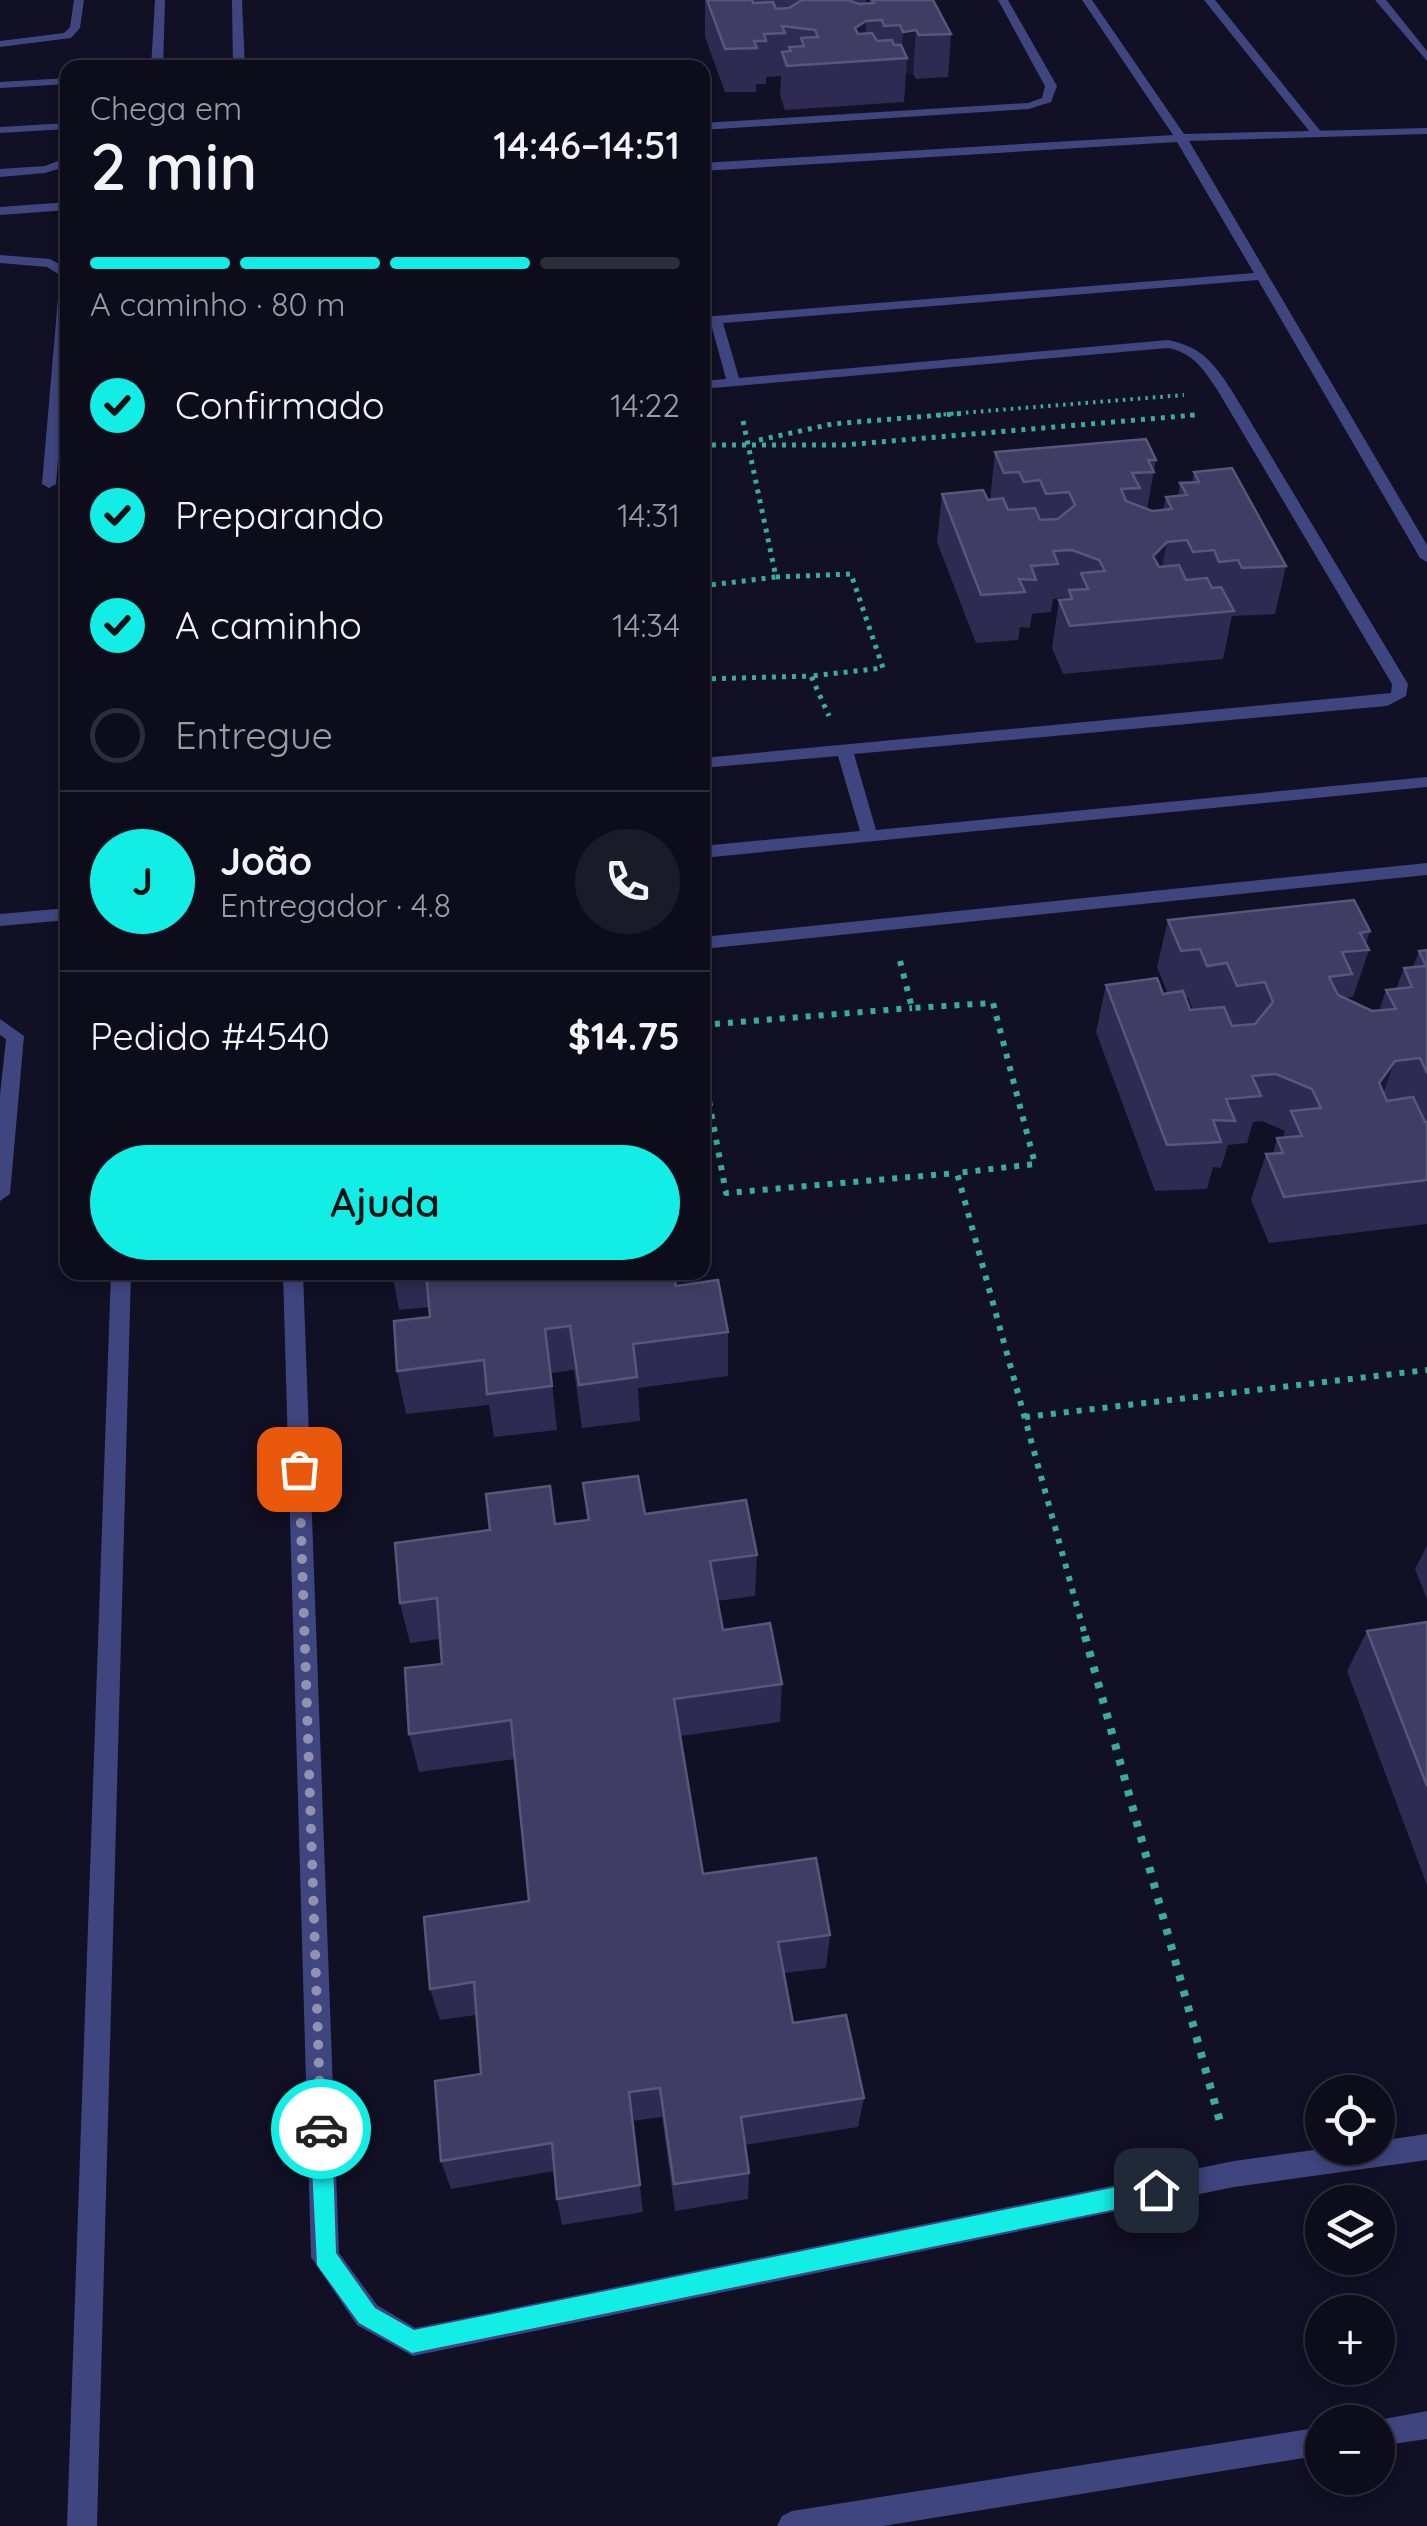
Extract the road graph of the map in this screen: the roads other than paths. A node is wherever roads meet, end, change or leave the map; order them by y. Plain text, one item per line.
1 (80, 0) edge
2 (160, 0) edge
3 (237, 0) edge
4 (1004, 0) edge
5 (1086, 0) edge
6 (1209, 0) edge
7 (1380, 0) edge
8 (1427, 39) edge
9 (1413, 40) junction
10 (0, 44) edge
11 (1427, 58) edge
12 (157, 60) edge
13 (239, 60) edge
14 (60, 81) edge
15 (0, 85) edge
16 (60, 126) edge
17 (710, 126) edge
18 (0, 130) edge
19 (1427, 131) edge
20 (1318, 134) junction
21 (1181, 138) junction
22 (60, 165) edge
23 (710, 167) edge
24 (0, 173) edge
25 (60, 207) edge
26 (0, 211) edge
27 (0, 259) edge
28 (60, 270) edge
29 (1262, 276) junction
30 (710, 321) edge
31 (710, 323) edge
32 (60, 348) edge
33 (734, 383) junction
34 (710, 385) edge
35 (49, 484) dead end
36 (1427, 558) edge
37 (844, 749) junction
38 (710, 762) edge
39 (1427, 782) edge
40 (870, 836) junction
41 (710, 851) edge
42 (1427, 869) edge
43 (60, 915) edge
44 (0, 920) edge
45 (710, 942) edge
46 (0, 1026) edge
47 (0, 1194) edge
48 (121, 1280) edge
49 (292, 1280) edge
50 (1427, 2147) edge
51 (1427, 2424) edge
52 (1395, 2429) edge
53 (1305, 2444) edge
54 (82, 2526) edge
55 (792, 2526) edge

1 - 10 street
2 - 12 street
3 - 13 street
4 - 17 street
5 - 21 street
6 - 20 street
7 - 9 street
8 - 9 street
9 - 11 street
14 - 15 street
16 - 18 street
19 - 20 street
20 - 21 street
21 - 23 street
21 - 29 street
22 - 24 street
25 - 26 street
27 - 28 street
29 - 30 street
29 - 36 street
31 - 33 street
32 - 35 street
33 - 34 street
33 - 37 street
37 - 38 street
37 - 40 street
39 - 40 street
40 - 41 street
42 - 45 street
43 - 44 street
46 - 47 street
48 - 54 street
49 - 50 street
51 - 52 street
53 - 55 street

